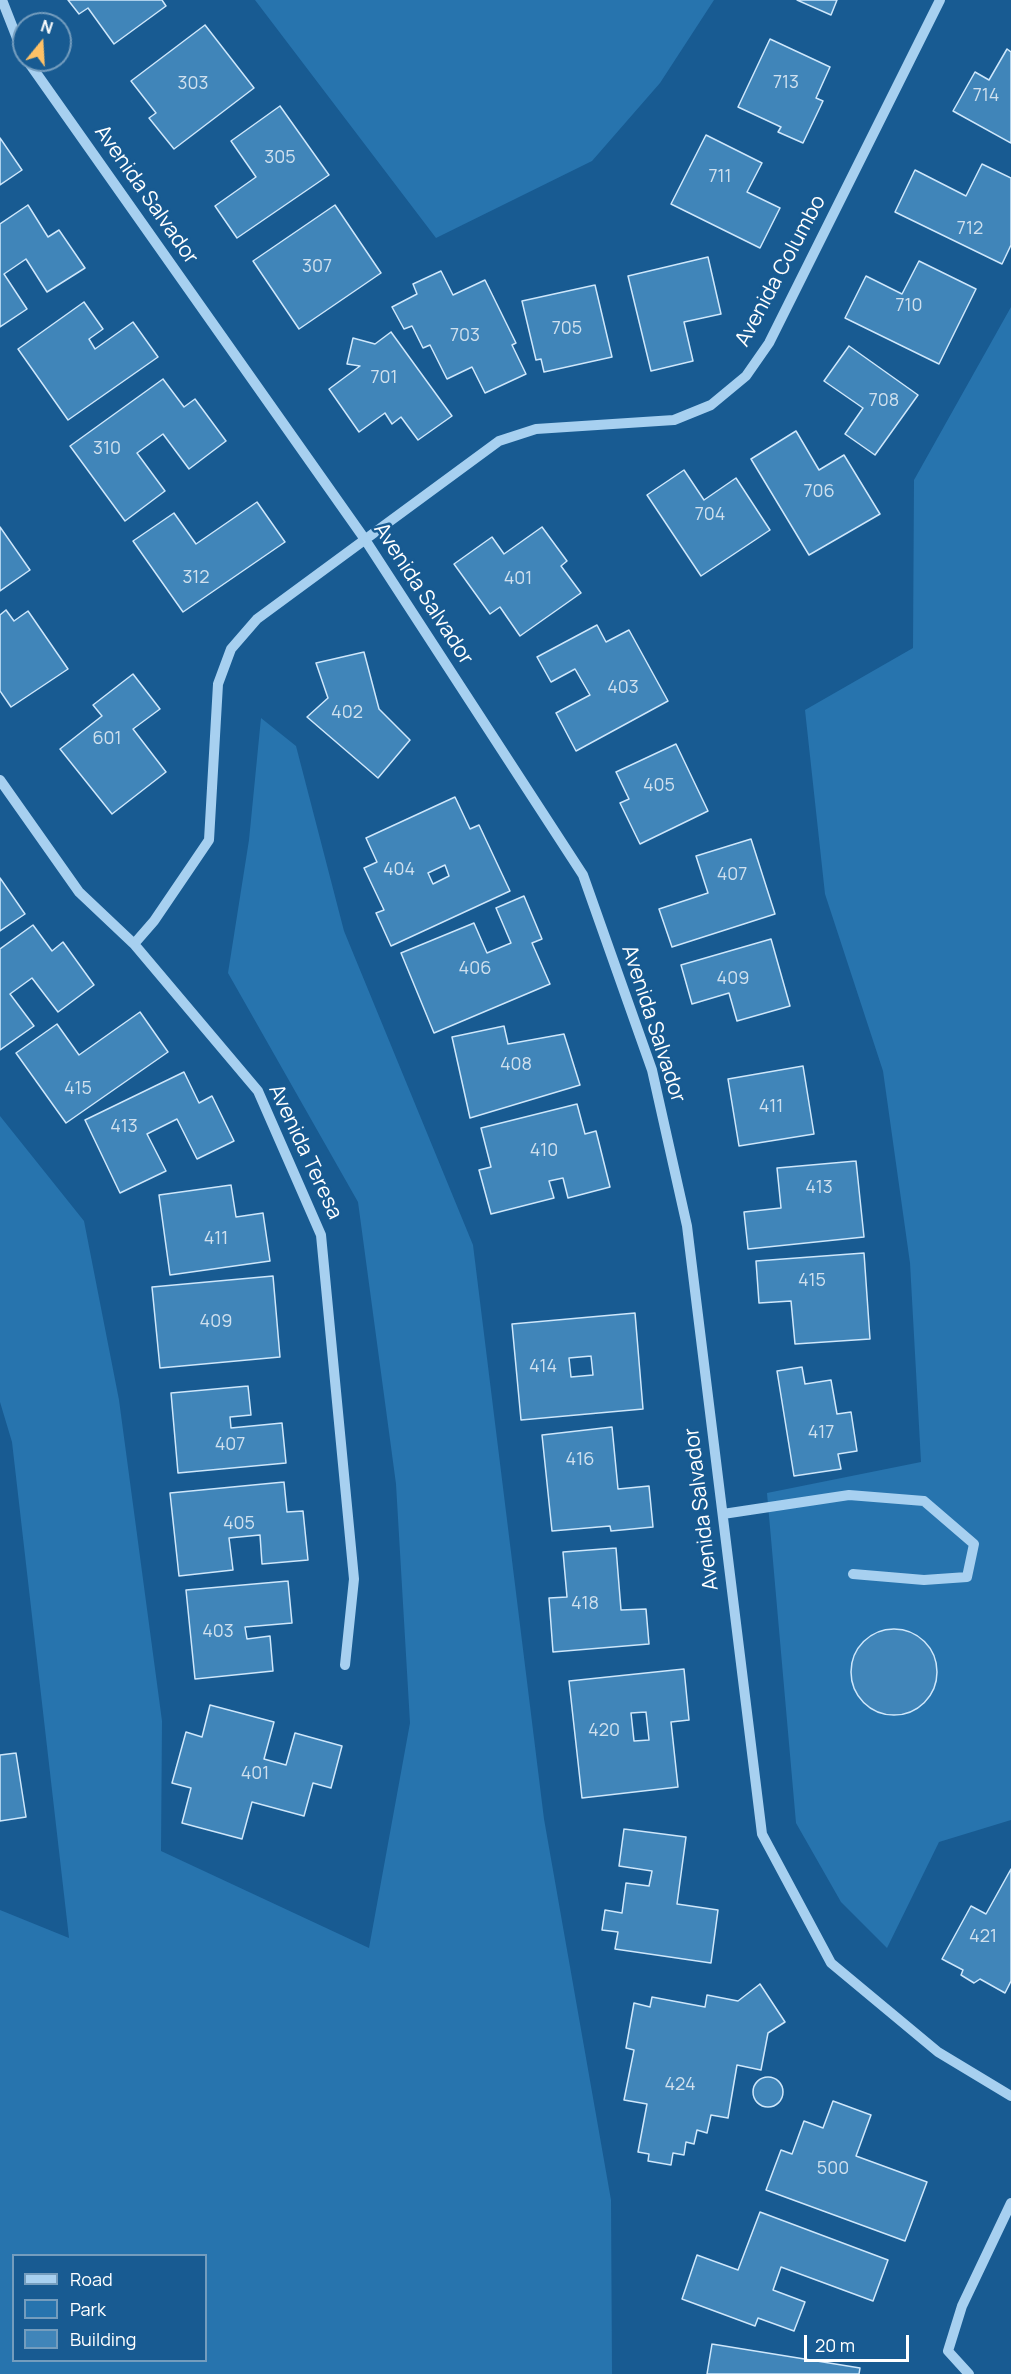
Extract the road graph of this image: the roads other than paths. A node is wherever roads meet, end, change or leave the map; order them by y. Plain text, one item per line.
1 (2, 0) edge
2 (940, 0) edge
3 (12, 25) edge
4 (35, 72) edge
5 (364, 538) junction
6 (0, 780) edge
7 (134, 944) junction
8 (723, 1514) junction
9 (853, 1574) dead end
10 (345, 1665) dead end
11 (1011, 2096) edge
12 (1011, 2203) edge
13 (969, 2374) edge

1 - 3 street
2 - 5 street, Avenida Columbo
4 - 5 street, Avenida Salvador
5 - 7 street, Avenida Columbo
5 - 8 street, Avenida Salvador
6 - 7 street, Avenida Teresa
7 - 10 street, Avenida Teresa
8 - 9 street
8 - 11 street, Avenida Salvador
12 - 13 street

